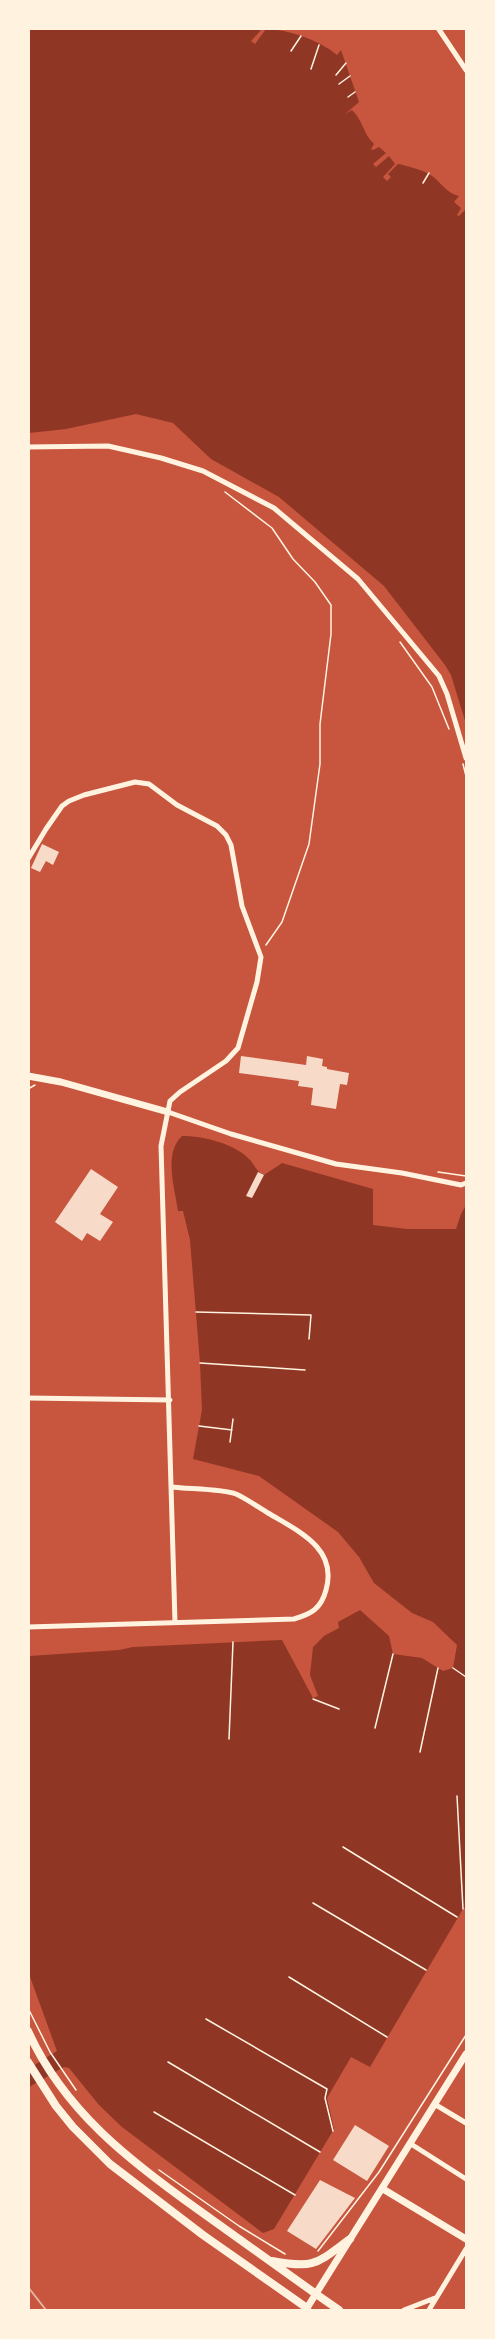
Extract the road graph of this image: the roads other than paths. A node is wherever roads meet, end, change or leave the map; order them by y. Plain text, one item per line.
1 (438, 28) edge
2 (466, 70) edge
3 (28, 447) edge
4 (464, 760) edge
5 (28, 859) edge
6 (28, 1076) edge
7 (168, 1112) junction
8 (466, 1183) edge
9 (28, 1398) edge
10 (170, 1400) junction
11 (172, 1487) junction
12 (175, 1622) junction
13 (28, 1627) edge
14 (28, 2031) edge
15 (466, 2054) edge
16 (28, 2062) edge
17 (464, 2063) edge
18 (436, 2104) junction
19 (466, 2122) edge
20 (411, 2144) junction
21 (466, 2179) edge
22 (383, 2189) junction
23 (350, 2239) junction
24 (466, 2239) edge
25 (466, 2249) edge
26 (268, 2260) junction
27 (316, 2294) junction
28 (437, 2297) junction
29 (309, 2309) edge
30 (339, 2310) edge
31 (404, 2310) edge
32 (429, 2310) edge

1 - 2 street
3 - 4 street
5 - 7 street
6 - 7 street
7 - 8 street
7 - 10 street
9 - 10 street
10 - 11 street
11 - 12 street
11 - 12 street
12 - 13 street
14 - 26 main road
15 - 17 street
16 - 29 main road
17 - 18 street
18 - 19 street
18 - 20 street
20 - 21 street
20 - 22 street
22 - 23 street
22 - 24 street
23 - 26 main road
23 - 27 street
25 - 28 street
26 - 27 main road
27 - 29 street
27 - 30 main road
28 - 31 street
28 - 32 street

